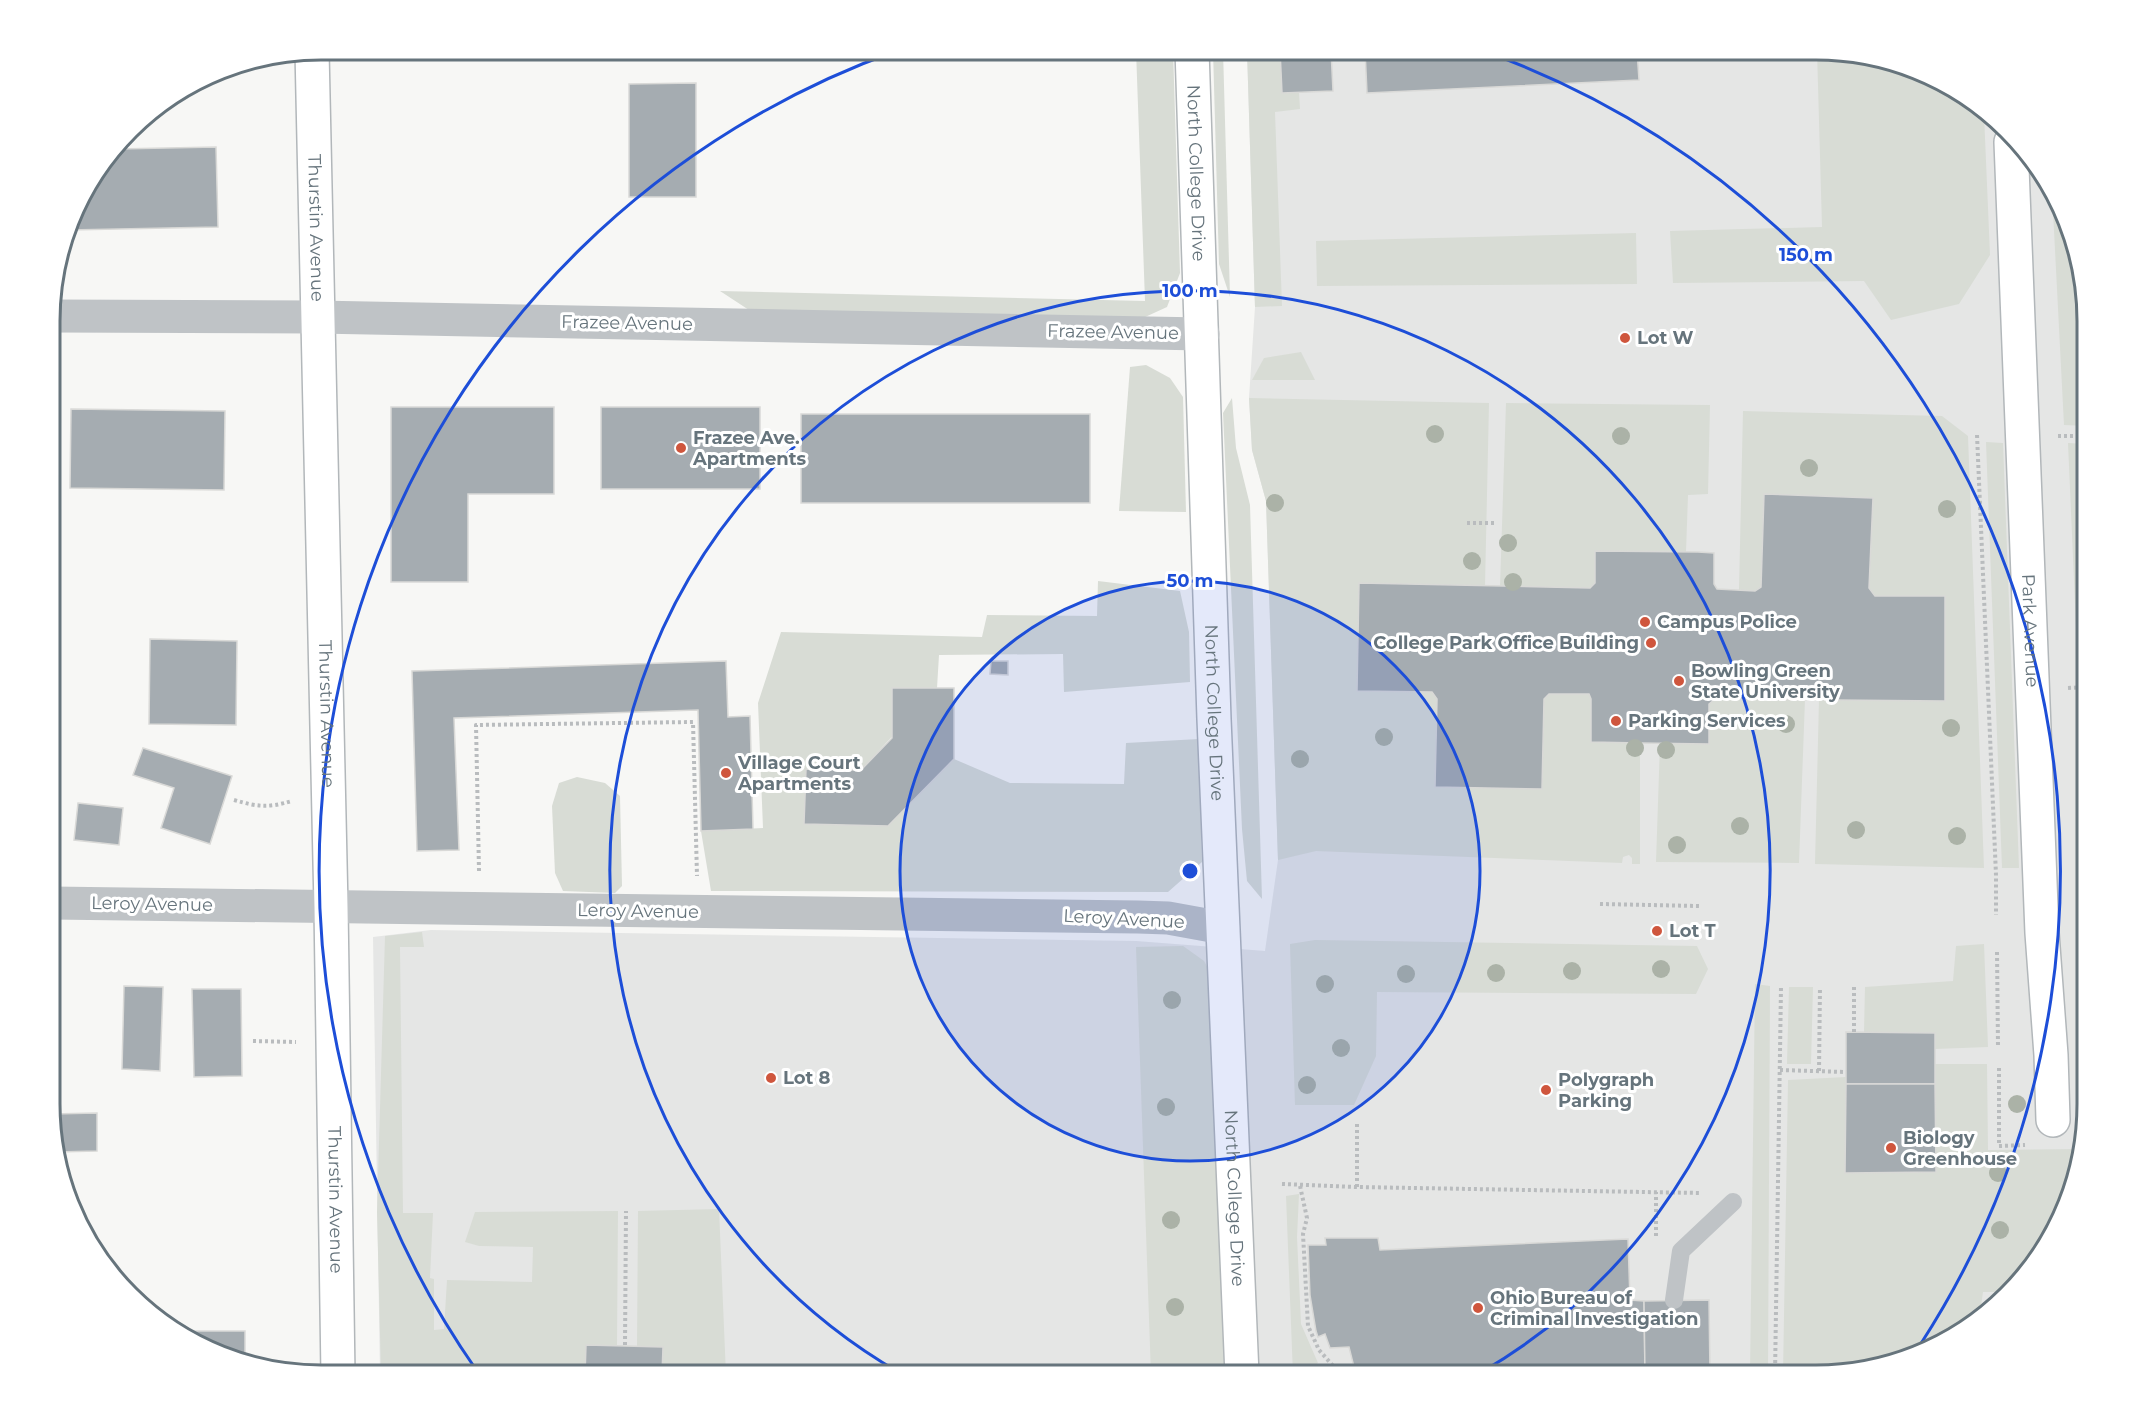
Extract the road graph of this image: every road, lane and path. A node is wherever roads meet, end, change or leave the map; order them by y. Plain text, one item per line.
1 (1192, 60) edge
2 (312, 61) edge
3 (2011, 148) edge
4 (60, 316) edge
5 (317, 317) junction
6 (1203, 334) junction
7 (1977, 435) dead end
8 (2058, 436) dead end
9 (2077, 436) edge
10 (1467, 523) dead end
11 (1496, 523) dead end
12 (2068, 688) dead end
13 (2077, 688) edge
14 (234, 800) dead end
15 (292, 801) dead end
16 (60, 903) edge
17 (1600, 904) dead end
18 (1699, 906) dead end
19 (331, 907) junction
20 (480, 908) junction
21 (699, 911) junction
22 (1996, 915) dead end
23 (1223, 928) junction
24 (1997, 952) dead end
25 (1781, 987) dead end
26 (1820, 987) dead end
27 (1854, 987) dead end
28 (1854, 1032) dead end
29 (253, 1041) dead end
30 (300, 1042) dead end
31 (1998, 1046) dead end
32 (1780, 1070) junction
33 (1819, 1071) junction
34 (1846, 1072) dead end
35 (2053, 1120) dead end
36 (1358, 1124) dead end
37 (1282, 1184) dead end
38 (1300, 1186) junction
39 (1358, 1187) junction
40 (1711, 1193) dead end
41 (1733, 1202) dead end
42 (626, 1210) dead end
43 (1674, 1300) dead end
44 (625, 1345) dead end
45 (338, 1365) edge
46 (1242, 1365) edge
47 (1332, 1365) edge
48 (1775, 1365) edge

1 - 6 street, North College Drive
2 - 5 street, Thurstin Avenue
3 - 35 street, Park Avenue
4 - 5 street, Frazee Avenue
5 - 6 street, Frazee Avenue
5 - 19 street, Thurstin Avenue
6 - 23 street, North College Drive
7 - 22 path
8 - 9 path
10 - 11 path
12 - 13 path
14 - 15 path
16 - 19 street, Leroy Avenue
17 - 18 path
19 - 20 street, Leroy Avenue
19 - 45 street, Thurstin Avenue
20 - 21 street, Leroy Avenue
20 - 21 path
21 - 23 street, Leroy Avenue
23 - 46 street, North College Drive
24 - 31 path
25 - 32 path
26 - 33 path
27 - 28 path
29 - 30 path
32 - 33 path
32 - 48 path
33 - 34 path
36 - 39 path
37 - 38 path
38 - 39 path
38 - 47 path
39 - 40 path
41 - 43 lane
42 - 44 path

